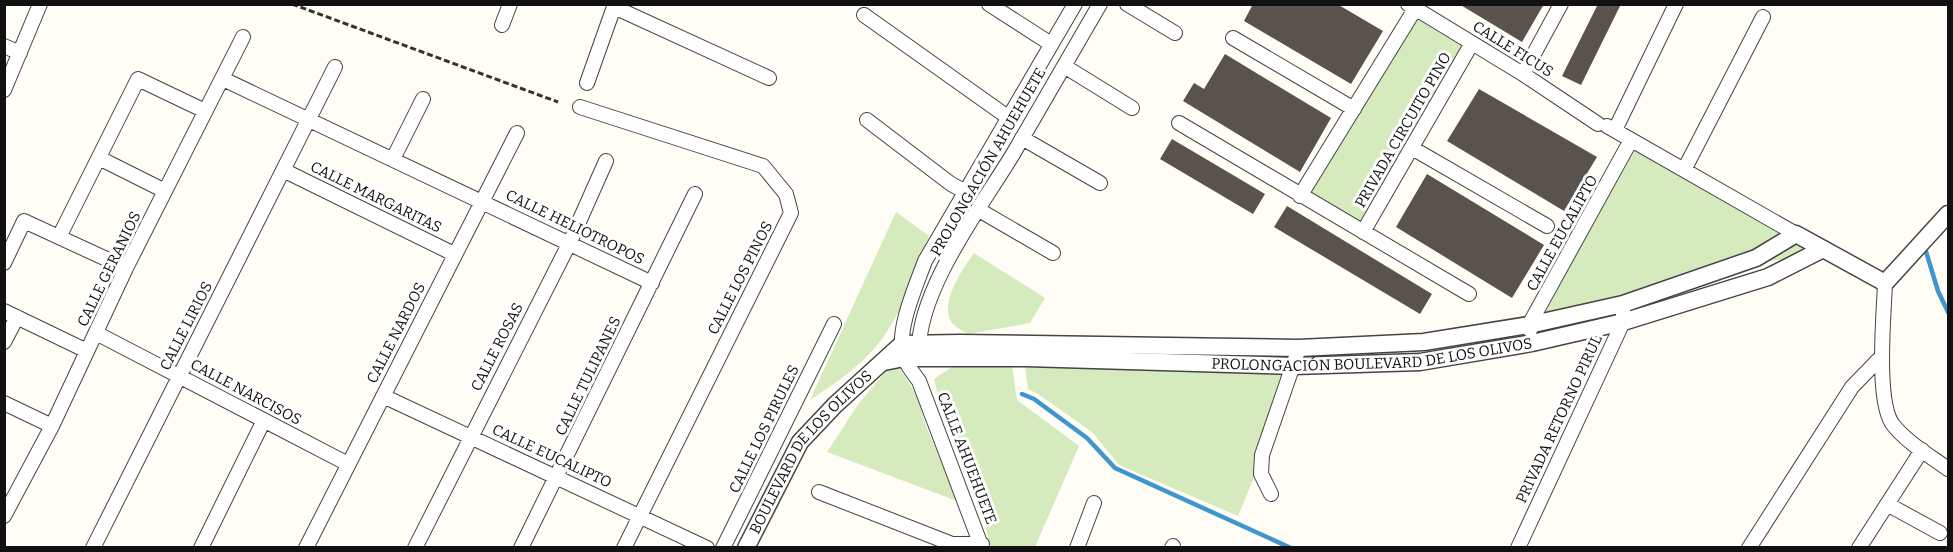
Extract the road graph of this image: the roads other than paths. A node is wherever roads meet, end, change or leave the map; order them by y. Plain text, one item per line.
1 (40, 4) edge
2 (510, 4) edge
3 (989, 4) edge
4 (1075, 4) edge
5 (1100, 4) edge
6 (1127, 4) edge
7 (1561, 4) edge
8 (1676, 4) edge
9 (614, 6) edge
10 (1411, 7) edge
11 (864, 15) dead end
12 (1763, 17) dead end
13 (502, 25) dead end
14 (1175, 33) dead end
15 (243, 37) dead end
16 (1233, 38) dead end
17 (1472, 43) junction
18 (1052, 44) junction
19 (4, 46) edge
20 (20, 53) junction
21 (1064, 66) junction
22 (335, 68) dead end
23 (1523, 74) junction
24 (769, 78) dead end
25 (223, 80) junction
26 (587, 83) dead end
27 (4, 90) edge
28 (423, 99) dead end
29 (1348, 106) junction
30 (580, 107) dead end
31 (1132, 108) dead end
32 (206, 111) junction
33 (1009, 118) junction
34 (309, 119) junction
35 (867, 120) dead end
36 (1179, 123) dead end
37 (1607, 127) junction
38 (518, 133) dead end
39 (1022, 138) junction
40 (1631, 140) junction
41 (1412, 148) junction
42 (99, 158) junction
43 (393, 159) junction
44 (606, 161) dead end
45 (283, 170) junction
46 (1684, 170) junction
47 (1100, 183) dead end
48 (165, 191) junction
49 (964, 191) junction
50 (695, 194) dead end
51 (1300, 196) junction
52 (484, 202) junction
53 (980, 210) junction
54 (1948, 214) edge
55 (1546, 226) dead end
56 (1363, 232) junction
57 (1796, 234) junction
58 (59, 237) junction
59 (570, 242) junction
60 (1823, 249) junction
61 (1053, 253) dead end
62 (454, 254) junction
63 (4, 263) edge
64 (126, 268) junction
65 (652, 283) junction
66 (1885, 283) junction
67 (1469, 294) dead end
68 (1623, 304) junction
69 (11, 314) edge
70 (1623, 322) junction
71 (834, 324) dead end
72 (1529, 326) junction
73 (96, 333) junction
74 (4, 342) edge
75 (1532, 343) junction
76 (1299, 348) junction
77 (87, 351) junction
78 (911, 351) junction
79 (1882, 356) junction
80 (1294, 366) junction
81 (180, 375) junction
82 (383, 396) junction
83 (4, 403) edge
84 (264, 420) junction
85 (52, 426) junction
86 (470, 437) junction
87 (1922, 450) junction
88 (348, 464) junction
89 (1948, 469) edge
90 (558, 476) junction
91 (819, 492) dead end
92 (1271, 494) dead end
93 (1094, 503) dead end
94 (1887, 504) junction
95 (7, 507) edge
96 (640, 515) junction
97 (1940, 533) dead end
98 (982, 546) edge
99 (93, 548) edge
100 (201, 548) edge
101 (306, 548) edge
102 (415, 548) edge
103 (521, 548) edge
104 (624, 548) edge
105 (707, 548) edge
106 (723, 548) edge
107 (746, 548) edge
108 (1077, 548) edge
109 (1518, 548) edge
110 (1749, 548) edge
111 (1859, 548) edge

1 - 20 street
2 - 13 street
3 - 18 street
4 - 18 street, PROLONGACIÓN AHUEHUETE
5 - 21 street, PROLONGACIÓN AHUEHUETE
6 - 14 street
7 - 23 street
8 - 37 street
9 - 24 street
9 - 26 street
10 - 17 street, CALLE FICUS
10 - 29 street
11 - 33 street
12 - 46 street
15 - 25 street, CALLE GERANIOS
16 - 29 street
17 - 23 street, CALLE FICUS
17 - 41 street, PRIVADA CIRCUITO PINO
18 - 33 street, PROLONGACIÓN AHUEHUETE
19 - 20 street
20 - 27 street
21 - 31 street
21 - 39 street, PROLONGACIÓN AHUEHUETE
22 - 34 street, CALLE LIRIOS
23 - 37 street, CALLE FICUS
25 - 32 street, CALLE GERANIOS
25 - 34 street, CALLE HELIOTROPOS
28 - 43 street
29 - 51 street
30 - 96 street, CALLE LOS PINOS
32 - 42 street
32 - 48 street, CALLE GERANIOS
33 - 49 street, PROLONGACIÓN AHUEHUETE
34 - 43 street, CALLE HELIOTROPOS
34 - 45 street, CALLE LIRIOS
35 - 49 street
36 - 51 street
37 - 40 street, CALLE FICUS
38 - 52 street, CALLE NARDOS
39 - 47 street
39 - 53 street, PROLONGACIÓN AHUEHUETE
40 - 46 street, CALLE FICUS
40 - 72 street, CALLE EUCALIPTO
41 - 55 street
41 - 56 street, PRIVADA CIRCUITO PINO
42 - 48 street
42 - 58 street
43 - 52 street, CALLE HELIOTROPOS
44 - 59 street, CALLE ROSAS
45 - 62 street, CALLE MARGARITAS
45 - 81 street, CALLE LIRIOS
46 - 57 street, CALLE FICUS
48 - 64 street, CALLE GERANIOS
49 - 78 street, PROLONGACIÓN AHUEHUETE
50 - 65 street, CALLE TULIPANES
51 - 56 street
52 - 59 street, CALLE HELIOTROPOS
52 - 62 street, CALLE NARDOS
53 - 61 street
53 - 78 street, PROLONGACIÓN AHUEHUETE
54 - 66 street
56 - 67 street
57 - 60 street
57 - 68 street, PROLONGACIÓN BOULEVARD DE LOS OLIVOS
58 - 63 street
58 - 64 street
59 - 65 street, CALLE HELIOTROPOS
59 - 86 street, CALLE ROSAS
60 - 66 street
60 - 70 street, PROLONGACIÓN BOULEVARD DE LOS OLIVOS
62 - 82 street, CALLE NARDOS
64 - 73 street, CALLE GERANIOS
65 - 90 street, CALLE TULIPANES
66 - 79 street
68 - 70 street, PRIVADA RETORNO PIRUL
68 - 72 street, PROLONGACIÓN BOULEVARD DE LOS OLIVOS
69 - 74 street
69 - 77 street
70 - 75 street, PROLONGACIÓN BOULEVARD DE LOS OLIVOS
70 - 109 street, PRIVADA RETORNO PIRUL
71 - 106 street, CALLE LOS PIRULES
72 - 75 street
72 - 76 street, PROLONGACIÓN BOULEVARD DE LOS OLIVOS
73 - 77 street, CALLE GERANIOS
73 - 81 street, CALLE NARCISOS
75 - 80 street, PROLONGACIÓN BOULEVARD DE LOS OLIVOS
76 - 78 street, PROLONGACIÓN BOULEVARD DE LOS OLIVOS
76 - 80 street
77 - 85 street, CALLE GERANIOS
78 - 80 street, PROLONGACIÓN BOULEVARD DE LOS OLIVOS
78 - 98 street, CALLE AHUEHUETE
78 - 107 street, BOULEVARD DE LOS OLIVOS
79 - 87 street
79 - 110 street
80 - 92 street
81 - 84 street, CALLE NARCISOS
81 - 99 street, CALLE LIRIOS
82 - 86 street, CALLE EUCALIPTO
82 - 88 street, CALLE NARDOS
83 - 85 street
84 - 88 street, CALLE NARCISOS
84 - 100 street
85 - 95 street, CALLE GERANIOS
86 - 90 street, CALLE EUCALIPTO
86 - 102 street, CALLE ROSAS
87 - 89 street
87 - 94 street
88 - 101 street, CALLE NARDOS
90 - 96 street, CALLE EUCALIPTO
90 - 103 street, CALLE TULIPANES
91 - 98 street
93 - 108 street
94 - 97 street
94 - 111 street
96 - 104 street, CALLE LOS PINOS
96 - 105 street, CALLE EUCALIPTO

